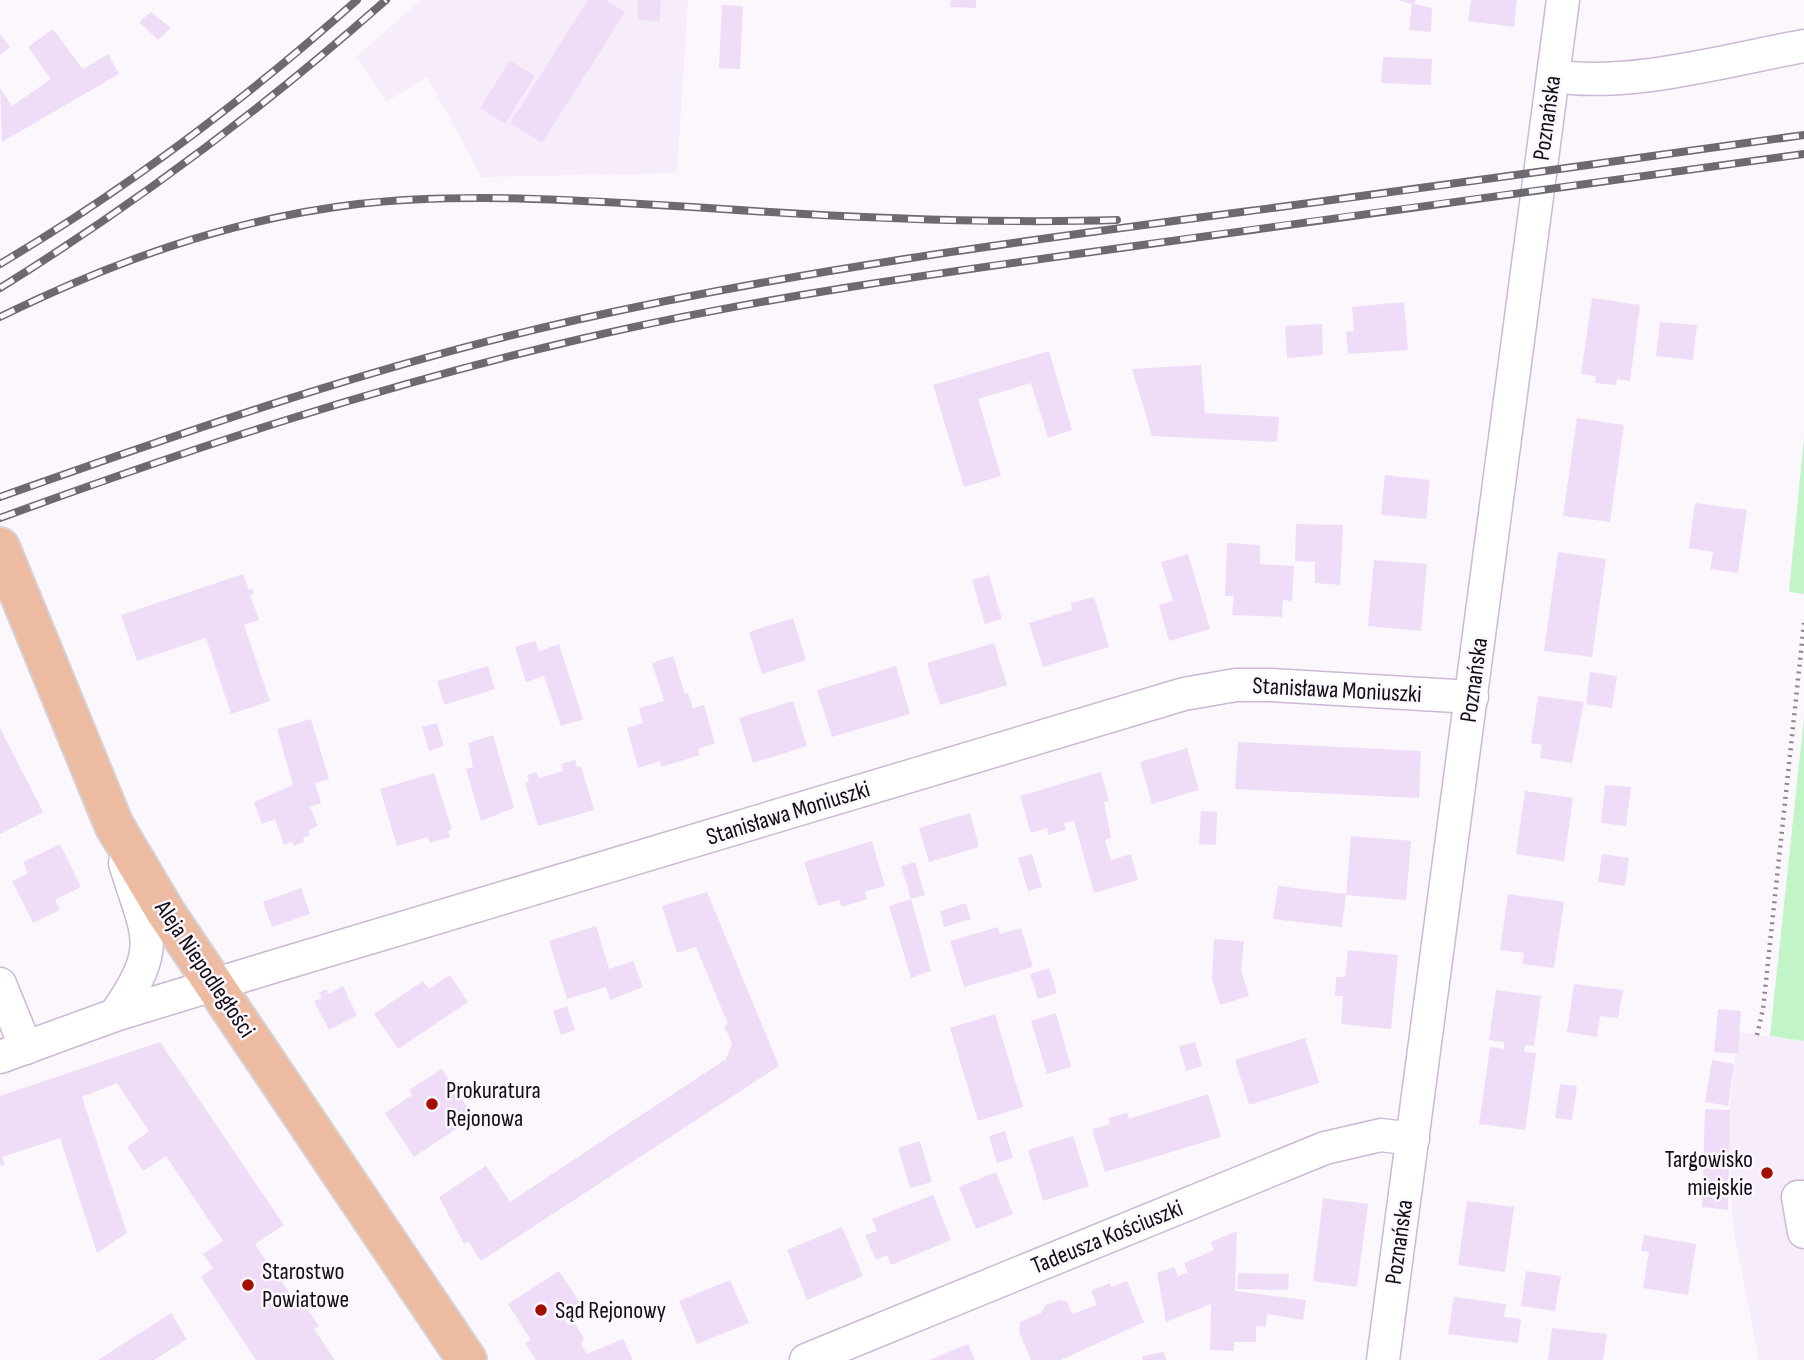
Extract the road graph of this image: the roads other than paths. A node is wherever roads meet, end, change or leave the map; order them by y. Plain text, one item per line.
1 (1563, 0) edge
2 (1804, 46) edge
3 (1553, 76) junction
4 (0, 547) edge
5 (1472, 697) junction
6 (114, 825) junction
7 (0, 984) edge
8 (215, 985) junction
9 (115, 1015) junction
10 (13, 1052) edge
11 (1413, 1139) junction
12 (1804, 1197) edge
13 (1804, 1231) edge
14 (842, 1353) edge
15 (467, 1360) edge
16 (806, 1360) edge
17 (1383, 1360) edge

1 - 3 street, Poznańska
2 - 3 street
3 - 5 street, Poznańska
4 - 6 main road, Aleja Niepodległości
5 - 8 street, Stanisława Moniuszki
5 - 11 street, Poznańska
6 - 8 main road, Aleja Niepodległości
6 - 9 street
7 - 10 street
8 - 9 street, Stanisława Moniuszki
8 - 15 main road, Aleja Niepodległości
9 - 10 street, Stanisława Moniuszki
11 - 14 street, Tadeusza Kościuszki
11 - 17 street, Poznańska
12 - 13 street
14 - 16 street, Tadeusza Kościuszki

